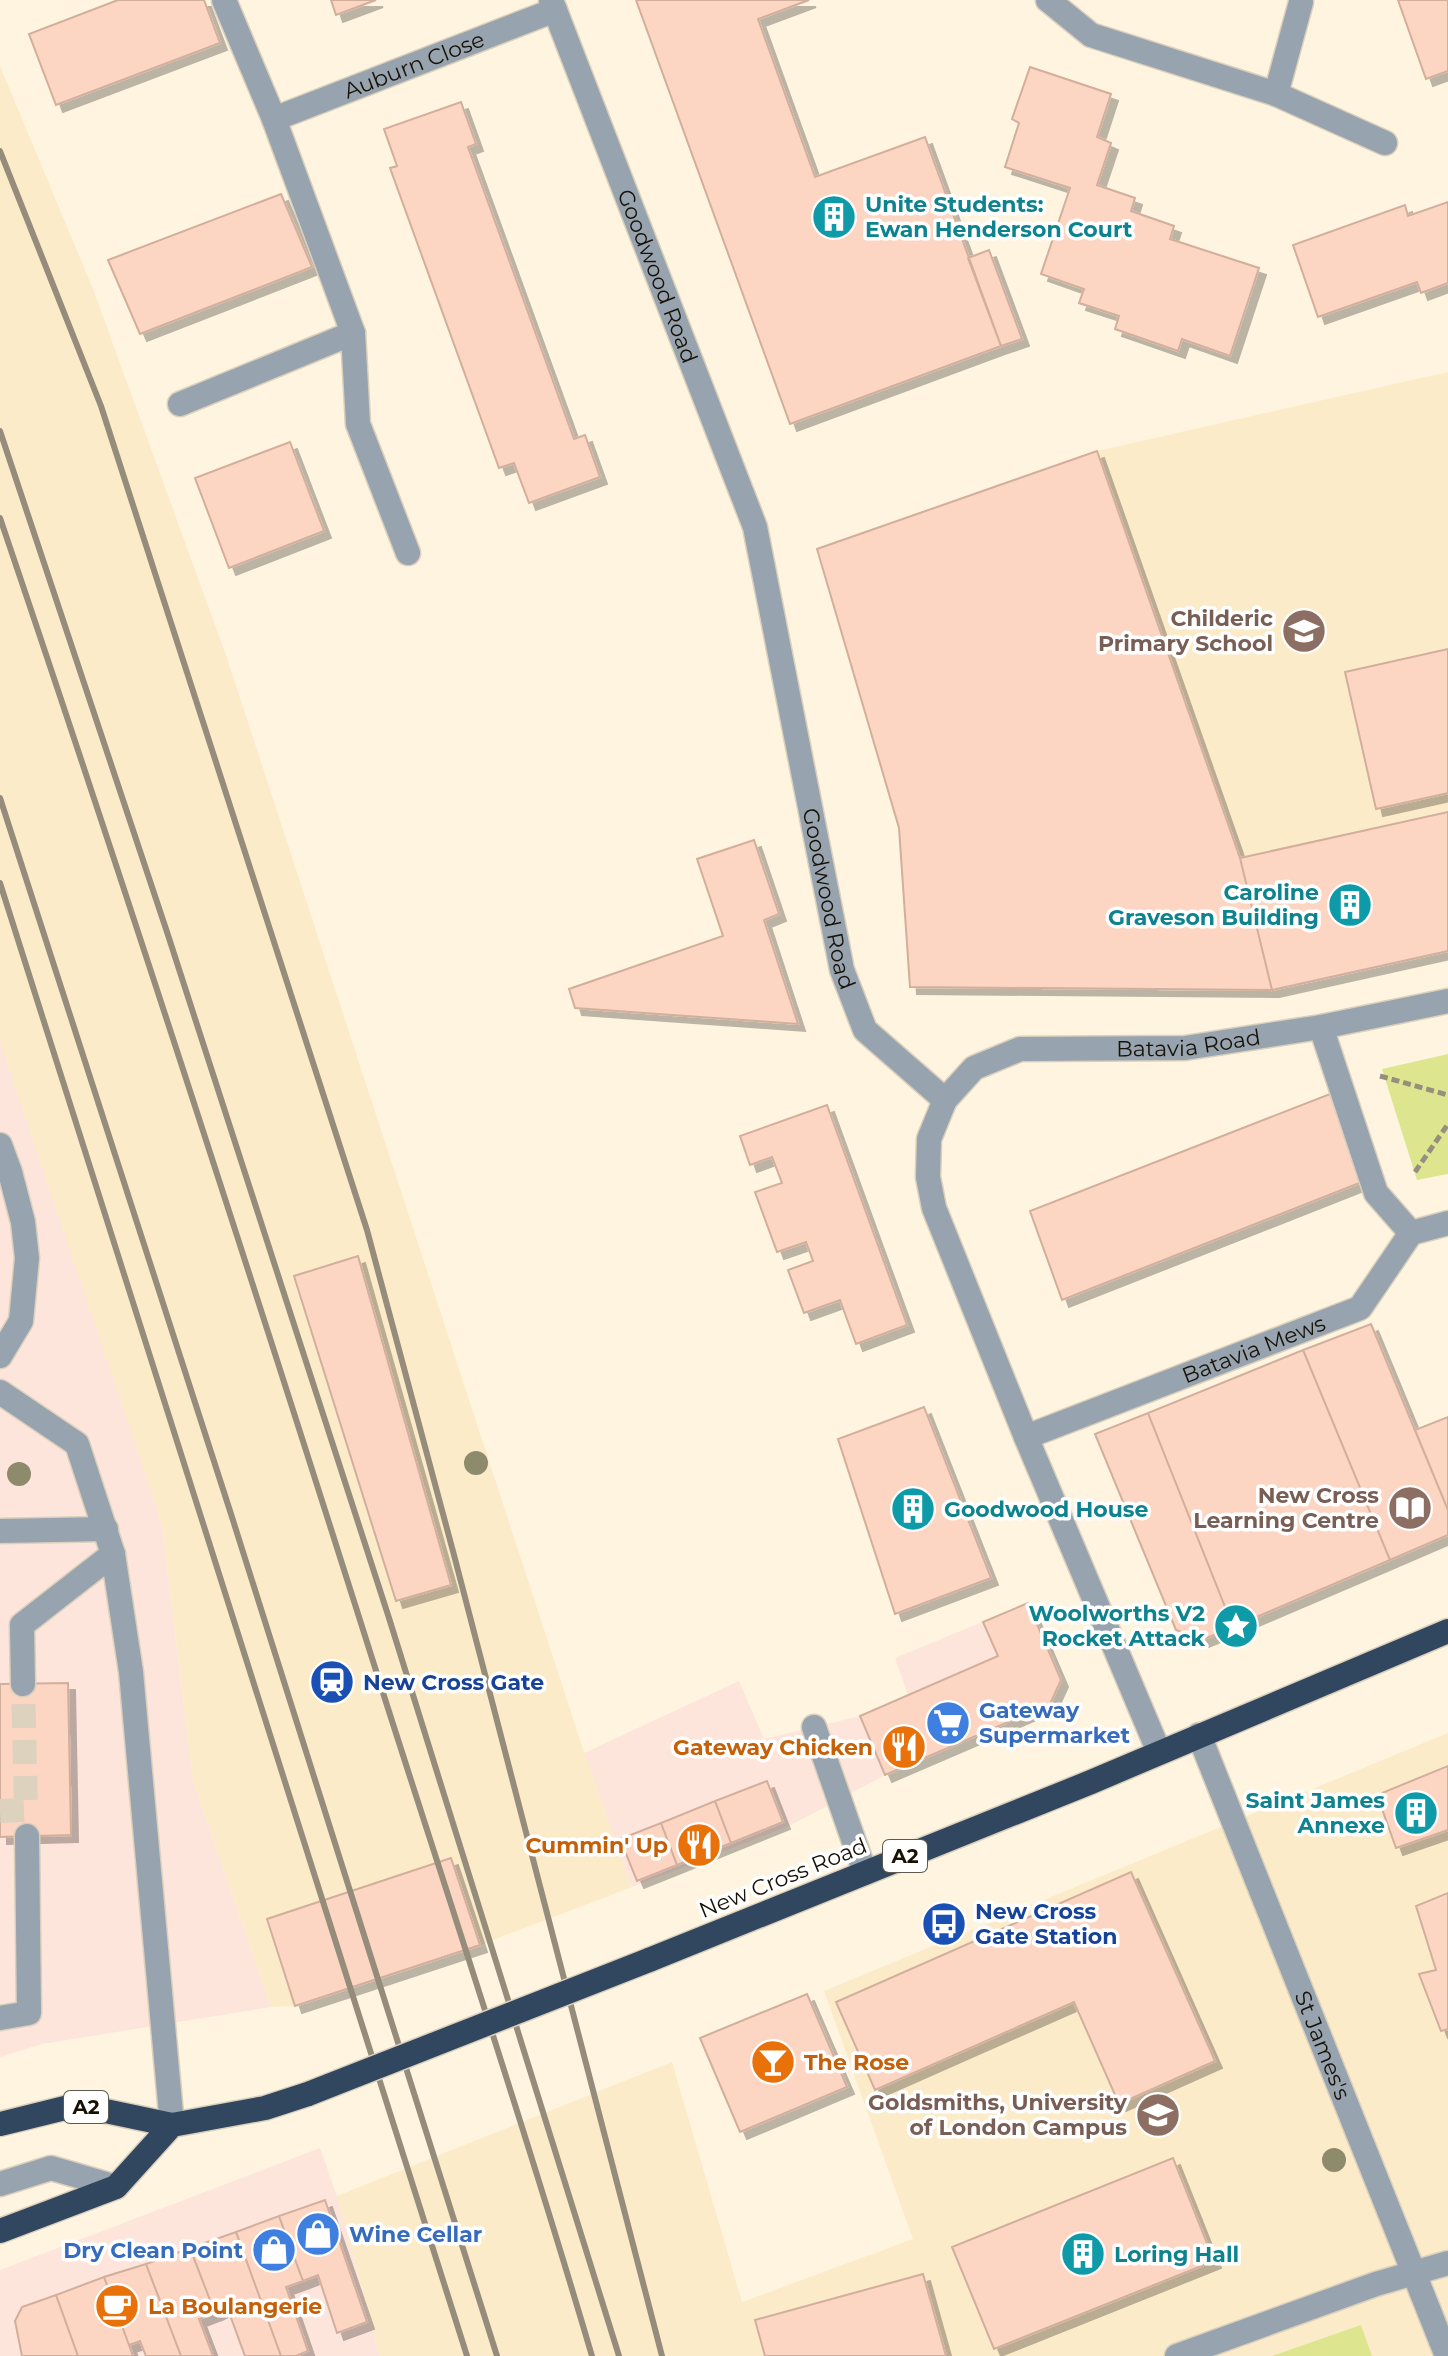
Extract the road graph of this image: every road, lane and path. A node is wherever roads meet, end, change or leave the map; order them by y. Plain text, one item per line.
1 (224, 0) edge
2 (1048, 0) edge
3 (1301, 2) edge
4 (553, 5) edge
5 (1276, 94) junction
6 (274, 119) junction
7 (1385, 143) dead end
8 (353, 333) junction
9 (180, 404) dead end
10 (408, 553) dead end
11 (1448, 1001) edge
12 (1321, 1027) junction
13 (1371, 1073) dead end
14 (1448, 1095) edge
15 (945, 1100) junction
16 (1448, 1124) edge
17 (0, 1145) edge
18 (1409, 1179) dead end
19 (1448, 1223) edge
20 (1411, 1233) junction
21 (0, 1356) edge
22 (0, 1392) edge
23 (1026, 1437) junction
24 (106, 1529) junction
25 (0, 1531) edge
26 (113, 1554) junction
27 (1448, 1631) edge
28 (23, 1684) tunnel mouth
29 (814, 1727) dead end
30 (1199, 1735) junction
31 (1159, 1752) junction
32 (27, 1836) dead end
33 (865, 1873) junction
34 (0, 2018) edge
35 (0, 2124) edge
36 (172, 2125) junction
37 (0, 2184) edge
38 (116, 2187) junction
39 (0, 2231) edge
40 (1448, 2263) edge
41 (1414, 2273) junction
42 (1177, 2356) edge
43 (1447, 2356) edge

1 - 6 street
2 - 5 street
3 - 5 street
4 - 6 street, Auburn Close
4 - 15 street, Goodwood Road
5 - 7 street
6 - 8 street
8 - 9 street
8 - 10 street
11 - 12 street, Batavia Road
12 - 15 street, Batavia Road
12 - 20 street
13 - 14 path
15 - 23 street
16 - 18 path
17 - 21 street
19 - 20 street
20 - 23 street, Batavia Mews
22 - 24 street
23 - 31 street
24 - 25 street
24 - 26 street
26 - 28 street
26 - 36 street
27 - 30 highway, New Cross Road / A2
29 - 33 street
30 - 31 highway, New Cross Road / A2
30 - 41 street, St James's
31 - 33 highway, New Cross Road / A2
32 - 34 street
33 - 36 highway, New Cross Road / A2, bridge
35 - 36 highway, New Cross Road / A2
36 - 38 highway
37 - 38 street
38 - 39 highway
40 - 41 street
41 - 42 street
41 - 43 street, St James's

